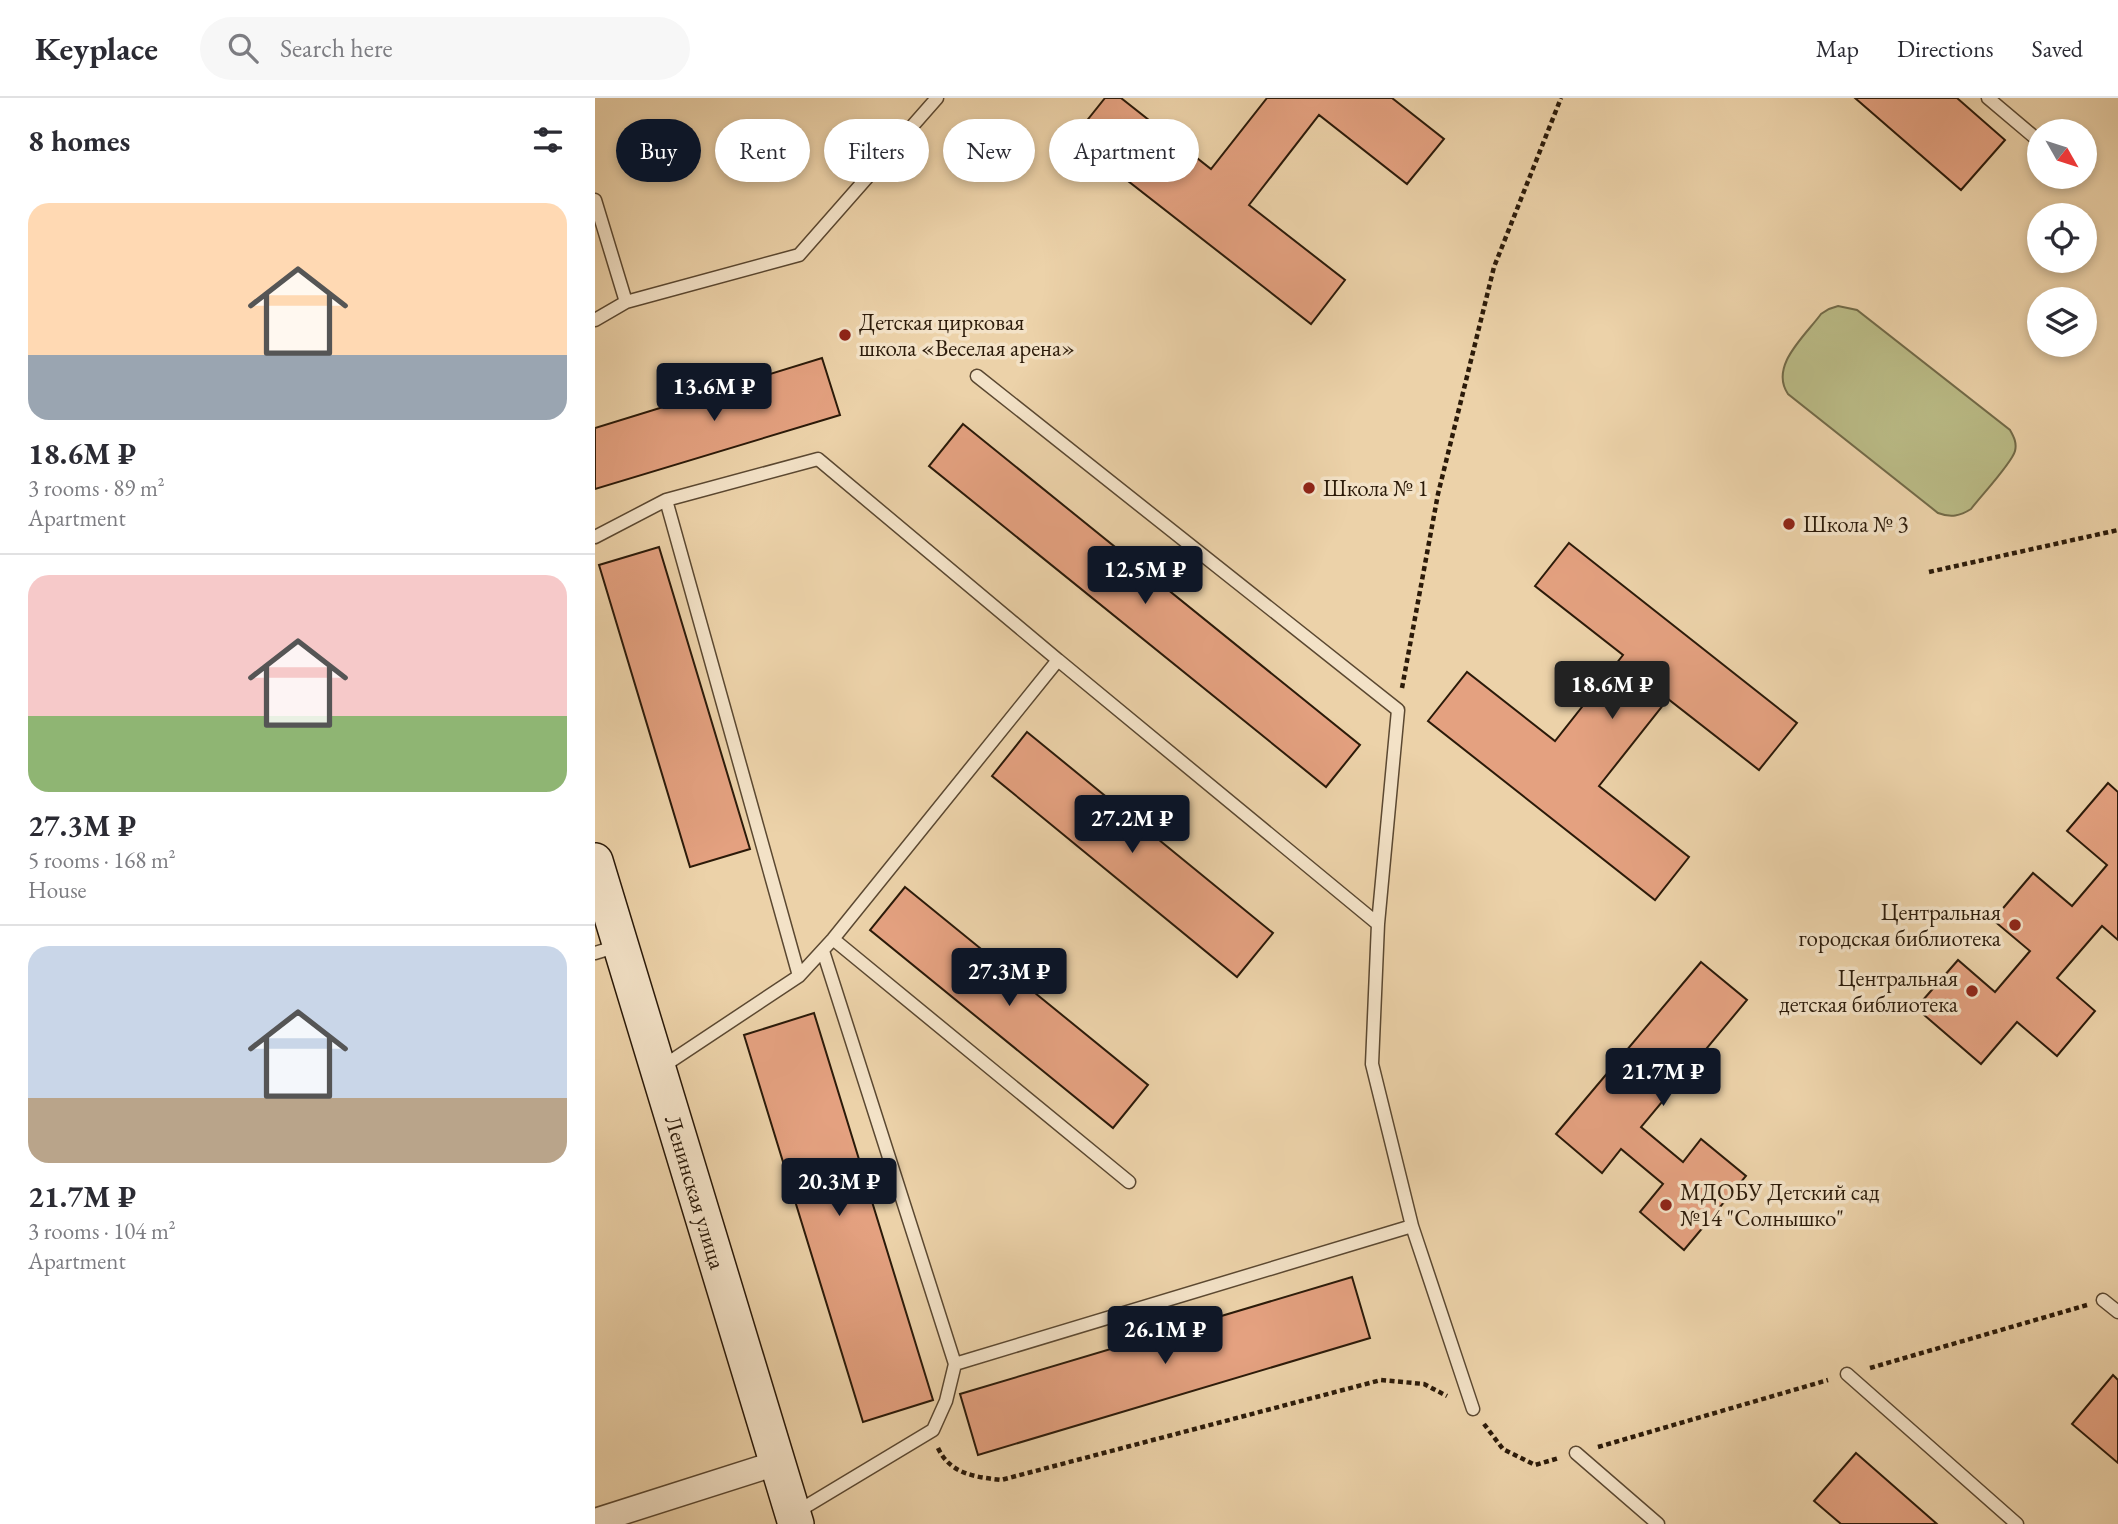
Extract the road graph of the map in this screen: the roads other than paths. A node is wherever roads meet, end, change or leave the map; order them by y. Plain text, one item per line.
1 (937, 98) edge
2 (1988, 98) edge
3 (2027, 131) edge
4 (595, 200) edge
5 (626, 302) junction
6 (595, 320) edge
7 (977, 376) dead end
8 (666, 500) junction
9 (595, 537) edge
10 (1058, 660) junction
11 (595, 861) edge
12 (1378, 923) junction
13 (833, 939) junction
14 (608, 949) edge
15 (823, 951) junction
16 (799, 976) junction
17 (658, 1069) junction
18 (1129, 1182) dead end
19 (1412, 1226) junction
20 (2103, 1300) road end
21 (2118, 1312) edge
22 (955, 1364) junction
23 (1847, 1374) road end
24 (1473, 1409) road end
25 (1576, 1453) road end
26 (777, 1463) junction
27 (795, 1519) edge
28 (595, 1521) edge
29 (1658, 1524) edge
30 (2017, 1524) edge

1 - 5 lane
2 - 3 lane
4 - 5 lane
5 - 6 lane
7 - 12 lane
8 - 9 lane
8 - 10 lane
8 - 16 lane
10 - 12 lane
10 - 13 lane
11 - 14 main road, Ленинская улица
12 - 19 lane
13 - 15 lane
13 - 18 lane
14 - 17 main road, Ленинская улица
15 - 16 lane
15 - 22 lane
16 - 17 lane
17 - 26 main road, Ленинская улица
19 - 22 lane
19 - 24 lane
20 - 21 lane
22 - 27 lane
23 - 30 lane
25 - 29 lane
26 - 27 main road, Ленинская улица
26 - 28 street

